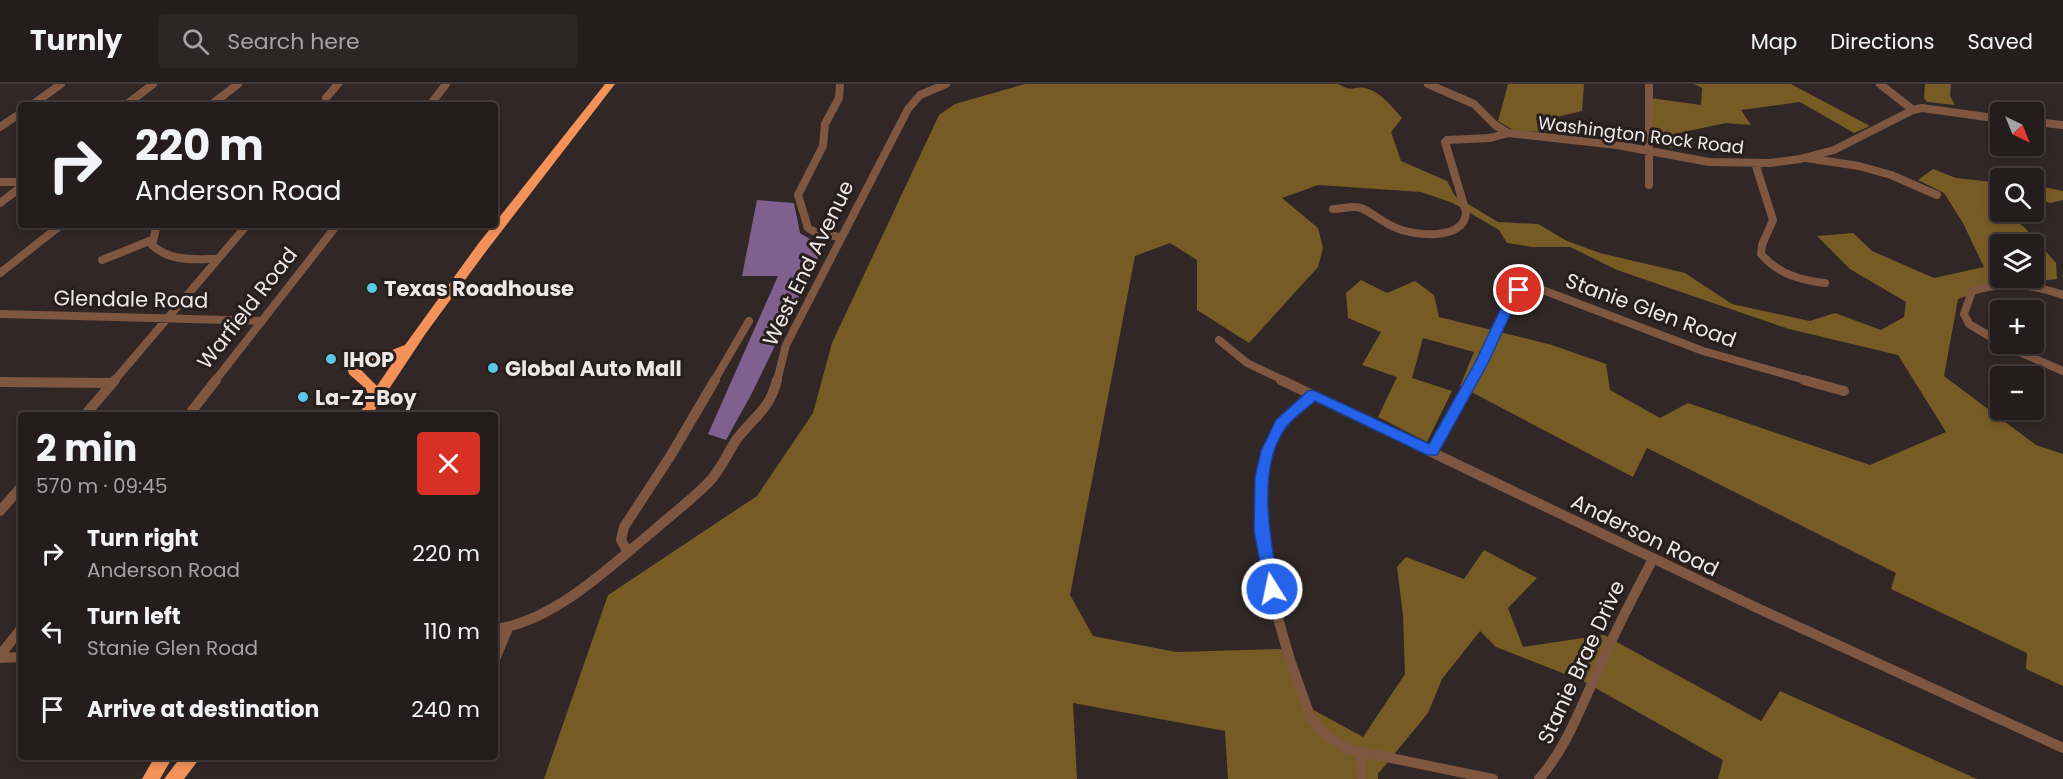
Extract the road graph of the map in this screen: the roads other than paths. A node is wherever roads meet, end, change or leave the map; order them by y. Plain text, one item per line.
1 (61, 84) edge
2 (153, 84) edge
3 (238, 84) edge
4 (338, 84) edge
5 (446, 84) edge
6 (602, 84) edge
7 (609, 84) edge
8 (616, 84) edge
9 (840, 84) edge
10 (946, 84) edge
11 (1428, 84) edge
12 (1649, 84) edge
13 (1880, 84) edge
14 (933, 86) edge
15 (326, 98) dead end
16 (36, 102) edge
17 (130, 102) edge
18 (215, 102) edge
19 (431, 102) edge
20 (590, 109) junction
21 (1913, 110) junction
22 (18, 115) edge
23 (1990, 117) edge
24 (2044, 123) edge
25 (2063, 125) edge
26 (0, 127) edge
27 (1508, 134) junction
28 (1650, 151) junction
29 (1804, 158) junction
30 (1755, 163) junction
31 (0, 182) edge
32 (18, 182) edge
33 (1649, 185) dead end
34 (18, 189) edge
35 (1937, 195) dead end
36 (0, 203) edge
37 (1333, 209) dead end
38 (498, 225) edge
39 (57, 228) edge
40 (156, 228) edge
41 (244, 228) edge
42 (335, 228) edge
43 (496, 228) edge
44 (840, 237) junction
45 (152, 240) junction
46 (102, 260) dead end
47 (217, 260) junction
48 (2, 270) edge
49 (1825, 283) dead end
50 (2063, 295) edge
51 (0, 314) edge
52 (169, 316) junction
53 (262, 321) junction
54 (748, 321) dead end
55 (1990, 336) edge
56 (1219, 340) dead end
57 (409, 348) junction
58 (2026, 354) edge
59 (2063, 370) edge
60 (0, 382) edge
61 (112, 383) junction
62 (1844, 391) dead end
63 (1313, 395) junction
64 (376, 398) junction
65 (87, 412) edge
66 (191, 412) edge
67 (367, 412) edge
68 (377, 412) edge
69 (1432, 451) junction
70 (18, 490) edge
71 (0, 511) edge
72 (628, 552) junction
73 (1653, 559) junction
74 (508, 628) junction
75 (498, 629) edge
76 (18, 633) edge
77 (498, 653) edge
78 (0, 657) edge
79 (18, 657) edge
80 (2063, 748) edge
81 (1361, 754) junction
82 (162, 760) edge
83 (178, 760) edge
84 (188, 760) edge
85 (151, 779) edge
86 (167, 779) edge
87 (173, 779) edge
88 (1362, 779) edge
89 (1493, 779) edge
90 (1539, 779) edge

1 - 16 street
2 - 17 street
3 - 18 street
4 - 15 street
5 - 19 street
6 - 20 highway
7 - 20 highway
8 - 68 highway
9 - 44 street
10 - 14 street, West End Avenue
11 - 27 street
12 - 28 street
13 - 21 street
14 - 44 street, West End Avenue
20 - 38 highway
21 - 23 street, Washington Rock Road
21 - 29 street, Washington Rock Road
22 - 26 street
24 - 25 street
27 - 28 street, Washington Rock Road
27 - 37 street, Washington Rock Road
28 - 30 street, Washington Rock Road
28 - 33 street
29 - 30 street, Washington Rock Road
29 - 35 street
30 - 49 street
31 - 32 street
34 - 36 street
39 - 48 street
40 - 45 street
41 - 47 street
42 - 53 street, Warfield Road
43 - 57 highway
44 - 72 street, West End Avenue
45 - 46 street
45 - 47 street
47 - 52 street
50 - 55 street
51 - 52 street, Glendale Road
52 - 53 street, Glendale Road
52 - 61 street
53 - 66 street, Warfield Road
54 - 72 street
56 - 63 street, Anderson Road
57 - 64 highway
57 - 64 highway
58 - 59 street
60 - 61 street
61 - 65 street
62 - 69 street, Stanie Glen Road
63 - 69 street, Anderson Road
63 - 81 street
64 - 67 highway
69 - 73 street, Anderson Road
70 - 71 street
72 - 74 street, West End Avenue
73 - 80 street, Anderson Road
73 - 90 street, Stanie Brae Drive
74 - 75 street, West End Avenue
74 - 77 street
76 - 78 street
78 - 79 street
81 - 88 street
81 - 89 street
82 - 85 highway
83 - 86 highway
84 - 87 highway

